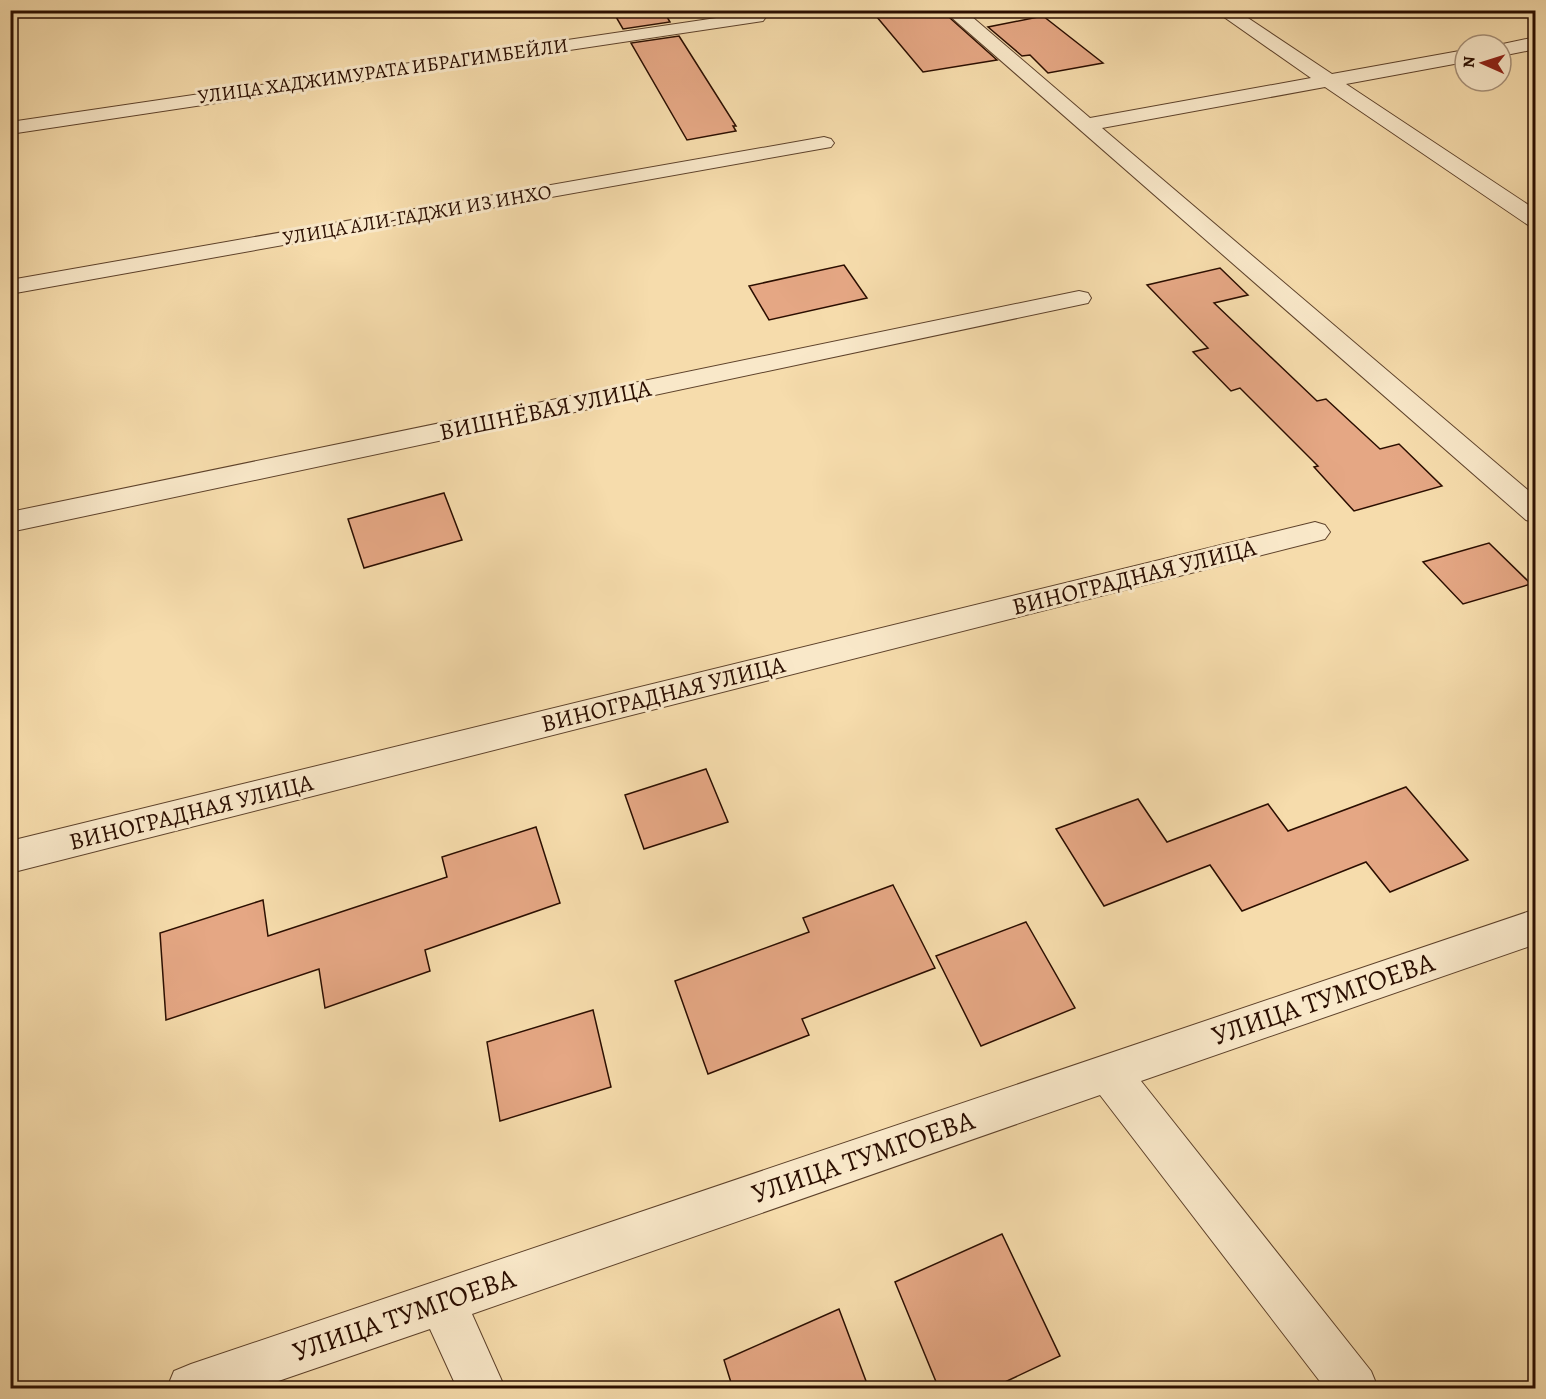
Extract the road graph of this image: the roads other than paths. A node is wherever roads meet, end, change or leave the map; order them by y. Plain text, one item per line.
1 (952, 10) edge
2 (1222, 10) edge
3 (757, 17) dead end
4 (1536, 43) edge
5 (1513, 48) edge
6 (1453, 59) edge
7 (1330, 82) junction
8 (1087, 125) junction
9 (10, 128) edge
10 (824, 143) dead end
11 (1536, 220) edge
12 (10, 287) edge
13 (1079, 298) dead end
14 (1536, 513) edge
15 (10, 522) edge
16 (1315, 531) dead end
17 (10, 857) edge
18 (1536, 926) edge
19 (1109, 1073) junction
20 (442, 1302) junction
21 (191, 1389) edge
22 (481, 1389) edge
23 (1354, 1389) edge

1 - 8 street
2 - 7 street
3 - 9 street, УЛИЦА ХАДЖИМУРАТА ИБРАГИМБЕЙЛИ
4 - 5 street
6 - 7 street
7 - 8 street
7 - 11 street
8 - 14 street
10 - 12 street, УЛИЦА АЛИ-ГАДЖИ ИЗ ИНХО
13 - 15 street, ВИШНЁВАЯ УЛИЦА
16 - 17 street, ВИНОГРАДНАЯ УЛИЦА
18 - 19 street, УЛИЦА ТУМГОЕВА
19 - 20 street, УЛИЦА ТУМГОЕВА
19 - 23 street
20 - 21 street, УЛИЦА ТУМГОЕВА
20 - 22 street

